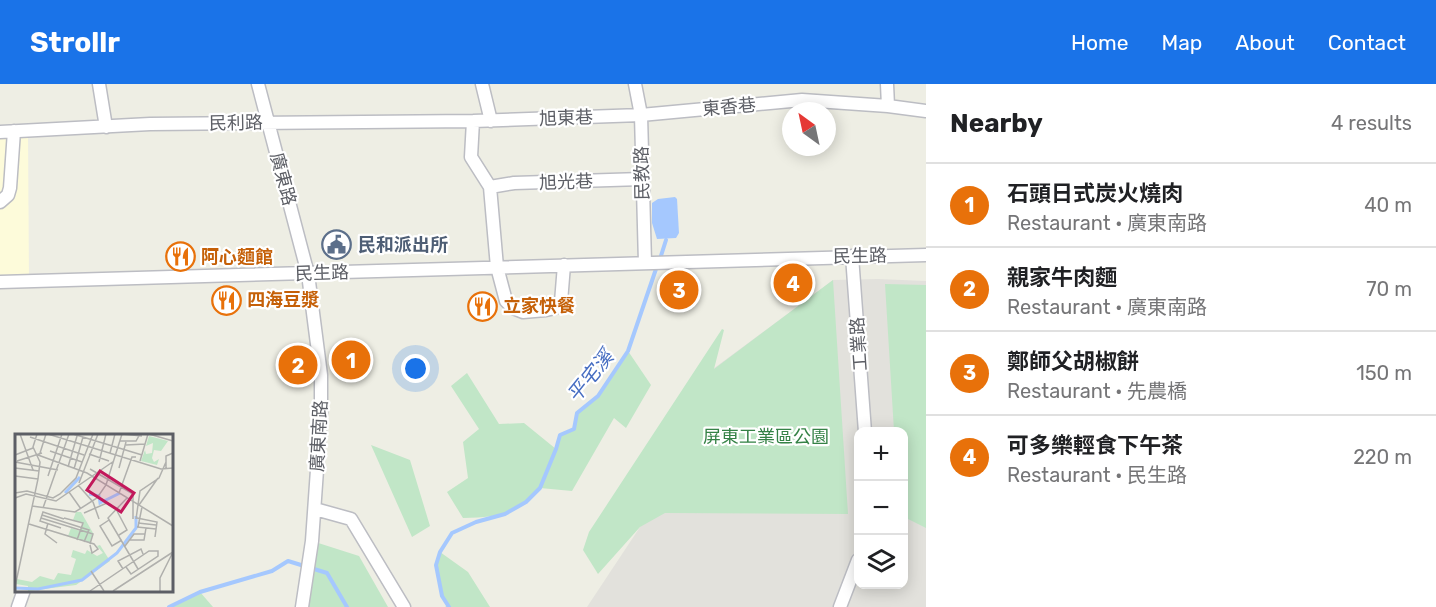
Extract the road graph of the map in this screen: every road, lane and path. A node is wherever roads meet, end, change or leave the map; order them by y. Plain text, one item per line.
1 (99, 84) edge
2 (258, 84) edge
3 (482, 84) edge
4 (635, 84) edge
5 (887, 84) edge
6 (888, 106) junction
7 (926, 111) edge
8 (641, 115) junction
9 (473, 121) junction
10 (491, 121) junction
11 (268, 122) junction
12 (106, 127) junction
13 (14, 131) junction
14 (0, 132) edge
15 (642, 179) junction
16 (490, 187) junction
17 (0, 202) edge
18 (926, 255) edge
19 (852, 256) junction
20 (645, 263) junction
21 (564, 265) junction
22 (497, 267) junction
23 (308, 274) junction
24 (0, 282) edge
25 (865, 427) edge
26 (315, 509) junction
27 (854, 570) edge
28 (24, 592) edge
29 (18, 607) edge
30 (302, 607) edge
31 (404, 607) edge
32 (840, 607) edge

1 - 12 street
2 - 11 street, 廣東路
3 - 10 street
4 - 8 street, 民教路
5 - 6 street
6 - 7 street, 東香巷
6 - 8 street, 東香巷
8 - 10 street, 旭東巷
8 - 15 street, 民教路
9 - 10 street, 旭東巷
9 - 11 street, 民利路
9 - 16 street
11 - 12 street, 民利路
11 - 23 street, 廣東路
12 - 13 street, 民利路
13 - 14 street, 民利路
13 - 17 street
15 - 16 street, 旭光巷
15 - 20 street, 民教路
16 - 22 street
18 - 19 street, 民生路
19 - 20 street, 民生路
19 - 25 street, 工業路
20 - 21 street, 民生路
21 - 22 street, 民生路
21 - 22 street
22 - 23 street, 民生路
23 - 24 street, 民生路
23 - 26 street, 廣東南路
26 - 30 street, 廣東南路
26 - 31 street
27 - 32 street
28 - 29 street

